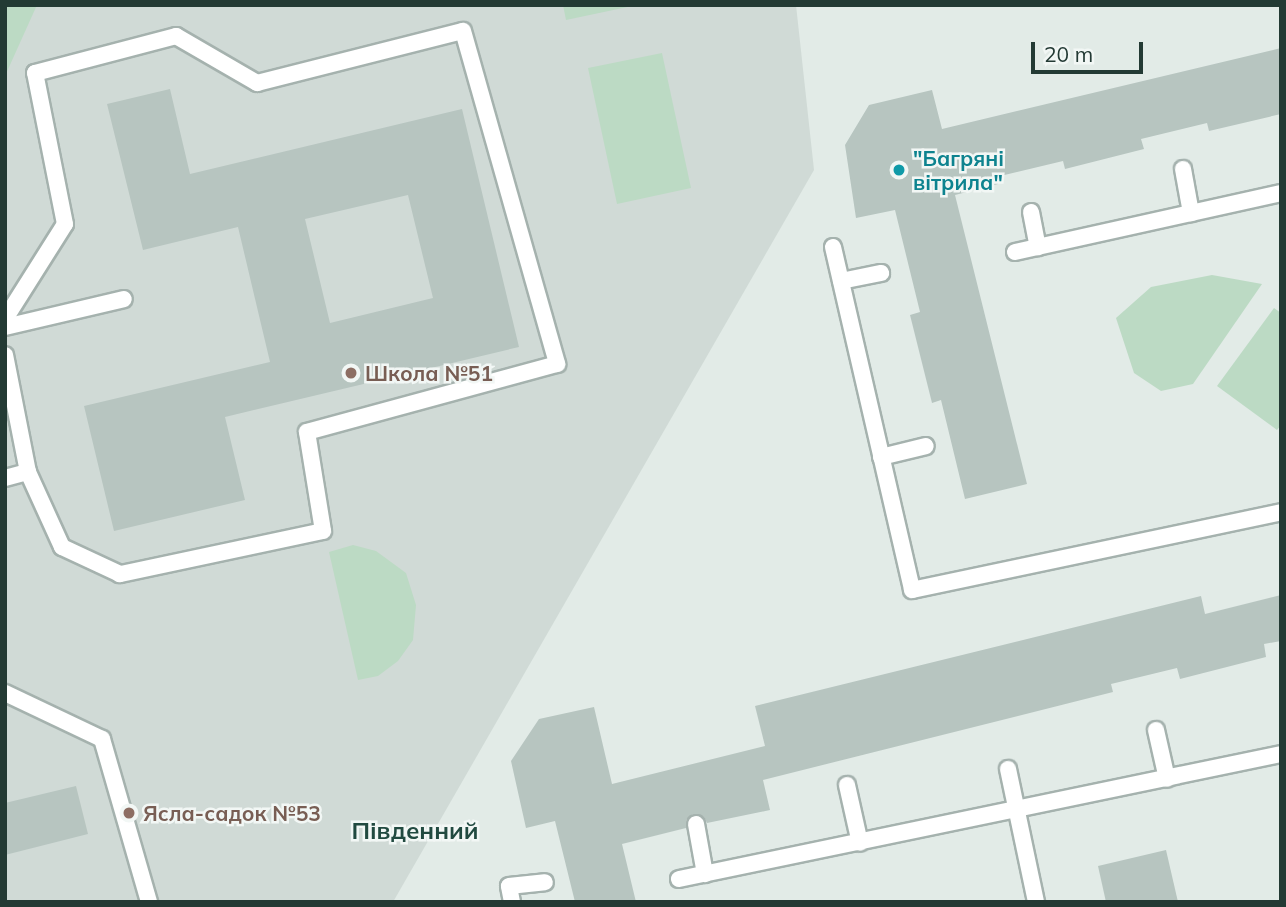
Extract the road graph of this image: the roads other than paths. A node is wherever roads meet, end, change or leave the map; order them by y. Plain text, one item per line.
1 (1183, 169) dead end
2 (1281, 193) edge
3 (1031, 212) dead end
4 (1191, 213) junction
5 (834, 247) dead end
6 (1038, 247) junction
7 (1015, 253) dead end
8 (881, 273) dead end
9 (841, 281) junction
10 (124, 299) dead end
11 (5, 319) edge
12 (5, 327) edge
13 (5, 355) edge
14 (926, 446) dead end
15 (881, 457) junction
16 (29, 472) junction
17 (5, 478) edge
18 (1281, 512) edge
19 (5, 693) edge
20 (1156, 730) dead end
21 (1281, 754) edge
22 (1008, 769) dead end
23 (1167, 779) junction
24 (847, 785) dead end
25 (1018, 811) junction
26 (696, 824) dead end
27 (860, 843) junction
28 (705, 874) junction
29 (678, 879) dead end
30 (545, 882) dead end
31 (149, 902) edge
32 (512, 902) edge
33 (1036, 902) edge

1 - 4 lane
2 - 4 lane
3 - 6 lane
4 - 6 lane
5 - 9 lane
6 - 7 lane
8 - 9 lane
9 - 15 lane
10 - 12 lane
11 - 16 lane
13 - 16 lane
14 - 15 lane
15 - 18 lane
16 - 17 lane
19 - 31 lane
20 - 23 lane
21 - 23 lane
22 - 25 lane
23 - 25 lane
24 - 27 lane
25 - 27 lane
25 - 33 lane
26 - 28 lane
27 - 28 lane
28 - 29 lane
30 - 32 lane

